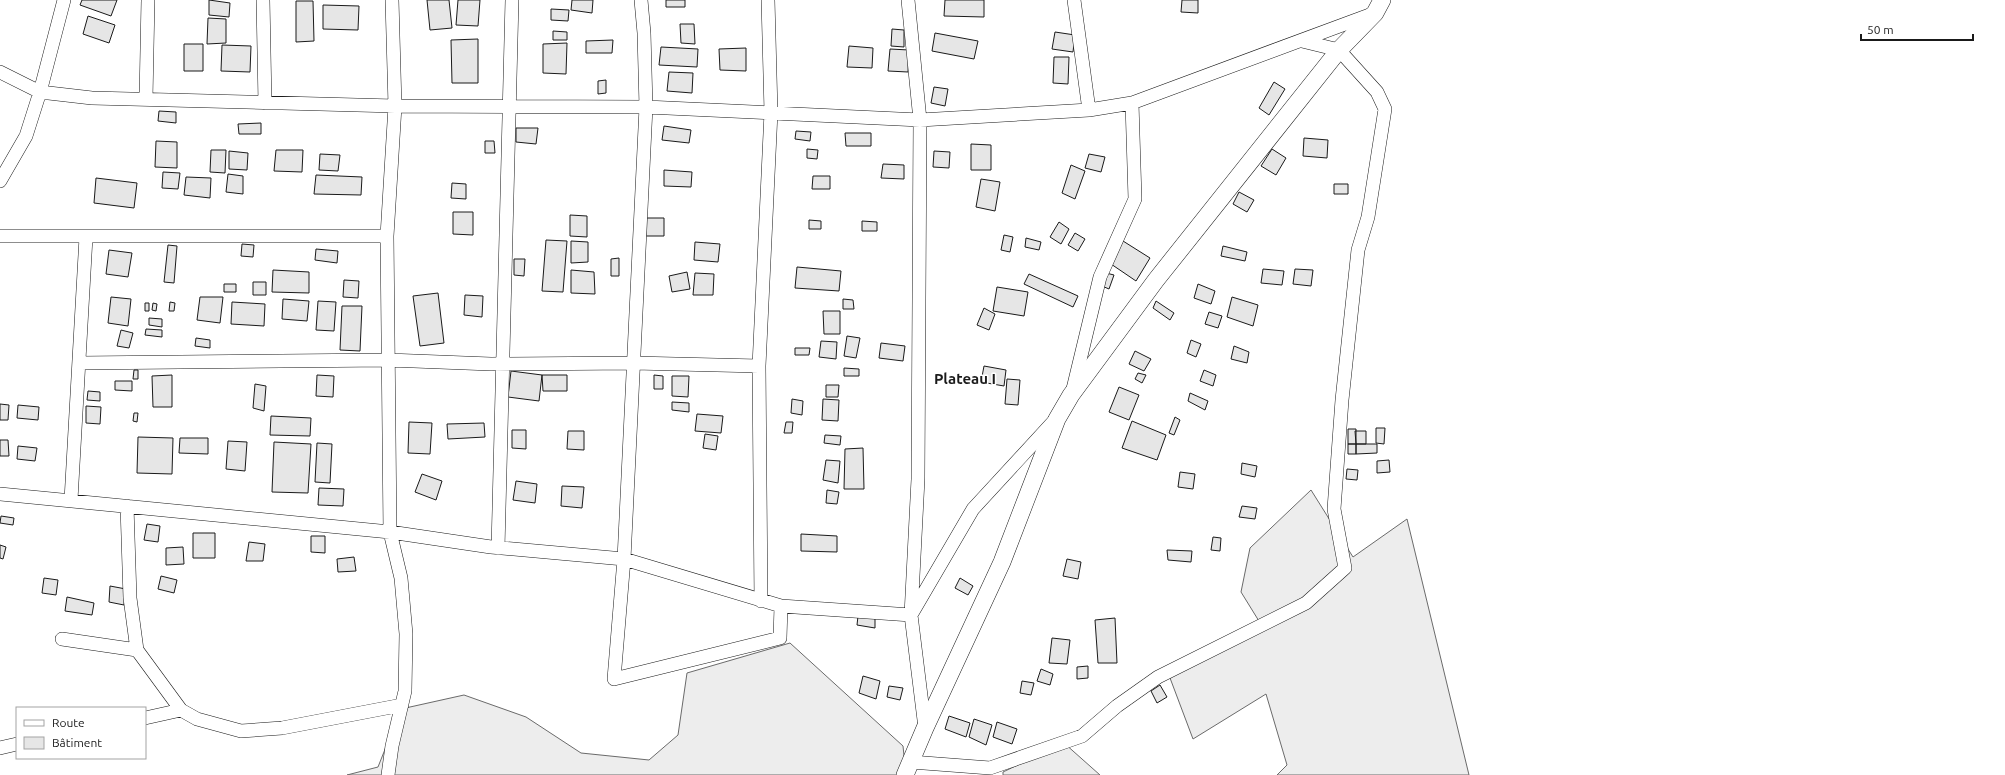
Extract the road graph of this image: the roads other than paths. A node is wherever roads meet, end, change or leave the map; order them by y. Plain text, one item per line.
1 (64, 0) edge
2 (148, 0) edge
3 (263, 0) edge
4 (392, 0) edge
5 (512, 0) edge
6 (640, 0) edge
7 (768, 0) edge
8 (908, 0) edge
9 (1074, 0) edge
10 (1379, 6) edge
11 (1302, 41) junction
12 (1339, 50) junction
13 (0, 72) edge
14 (40, 92) junction
15 (146, 98) junction
16 (265, 103) junction
17 (1132, 103) junction
18 (395, 106) junction
19 (510, 107) junction
20 (646, 107) junction
21 (1089, 110) junction
22 (771, 112) junction
23 (920, 120) junction
24 (1, 174) edge
25 (0, 236) edge
26 (387, 236) junction
27 (86, 237) junction
28 (388, 360) junction
29 (79, 363) junction
30 (634, 363) junction
31 (502, 364) junction
32 (759, 366) junction
33 (1071, 395) junction
34 (1056, 418) junction
35 (0, 494) edge
36 (71, 500) junction
37 (127, 506) junction
38 (390, 532) junction
39 (498, 548) junction
40 (624, 559) junction
41 (760, 601) junction
42 (781, 606) junction
43 (911, 615) junction
44 (62, 639) dead end
45 (137, 650) junction
46 (402, 705) junction
47 (181, 710) junction
48 (146, 718) edge
49 (925, 728) junction
50 (16, 744) edge
51 (0, 748) edge
52 (908, 769) edge
53 (388, 775) edge

1 - 14 street
2 - 15 street
3 - 16 street
4 - 18 street
5 - 19 street
6 - 20 street
7 - 22 street
8 - 23 street
9 - 21 street
10 - 11 street
10 - 12 street
11 - 12 street
11 - 17 street
12 - 33 street
12 - 52 street
13 - 14 street
14 - 15 street
14 - 24 street
15 - 16 street
16 - 18 street
17 - 21 street
17 - 33 street
18 - 19 street
18 - 26 street
19 - 20 street
19 - 31 street
20 - 22 street
20 - 30 street
21 - 23 street
22 - 23 street
22 - 32 street
23 - 43 street
25 - 27 street
26 - 27 street
26 - 28 street
27 - 29 street
28 - 29 street
28 - 31 street
28 - 38 street
29 - 36 street
30 - 31 street
30 - 32 street
30 - 40 street
31 - 39 street
32 - 41 street
33 - 34 street
34 - 43 street
34 - 49 street
35 - 36 street
36 - 37 street
37 - 38 street
37 - 45 street
38 - 39 street
38 - 46 street
39 - 40 street
40 - 41 street
40 - 42 street
41 - 42 street
42 - 43 street
43 - 49 street
44 - 45 street
45 - 47 street
46 - 47 street
46 - 53 street
47 - 48 street
49 - 52 street
50 - 51 street

